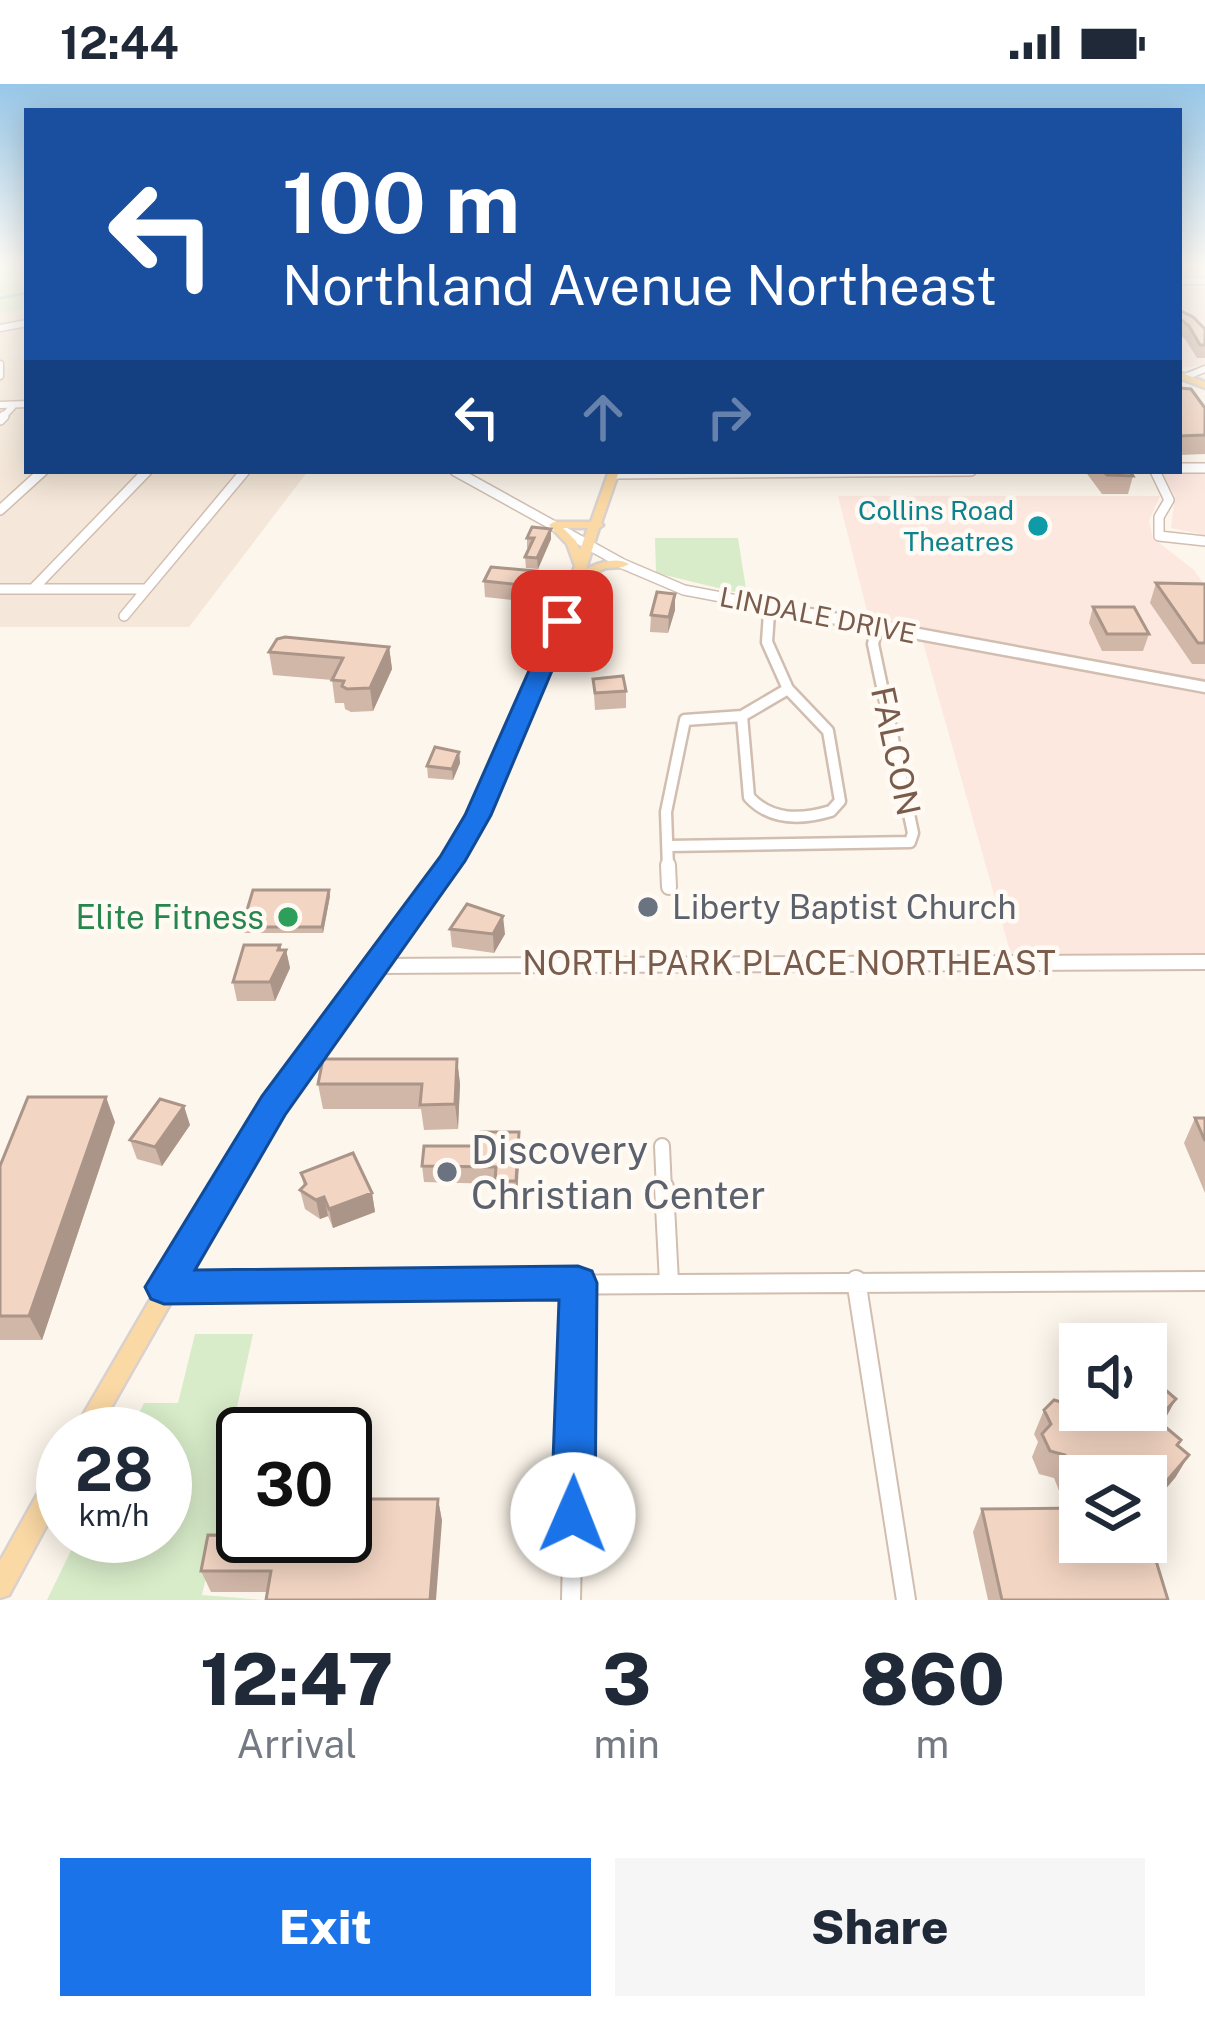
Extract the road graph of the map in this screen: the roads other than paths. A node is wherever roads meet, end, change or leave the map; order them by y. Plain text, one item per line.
1 (0, 364) edge
2 (1205, 369) edge
3 (1184, 374) edge
4 (0, 376) edge
5 (1205, 382) edge
6 (24, 404) edge
7 (0, 405) edge
8 (14, 405) junction
9 (0, 419) edge
10 (40, 474) edge
11 (144, 474) edge
12 (242, 474) edge
13 (460, 474) edge
14 (612, 474) edge
15 (1156, 474) edge
16 (0, 510) edge
17 (1158, 519) junction
18 (598, 525) junction
19 (554, 526) junction
20 (590, 545) junction
21 (622, 564) junction
22 (580, 573) junction
23 (0, 589) edge
24 (33, 589) junction
25 (146, 589) junction
26 (769, 605) junction
27 (124, 616) dead end
28 (878, 626) junction
29 (1205, 687) edge
30 (788, 689) junction
31 (742, 716) junction
32 (801, 816) junction
33 (668, 846) junction
34 (806, 846) junction
35 (669, 887) dead end
36 (1205, 962) edge
37 (376, 963) junction
38 (662, 1146) dead end
39 (856, 1280) junction
40 (1205, 1281) edge
41 (669, 1282) junction
42 (578, 1283) junction
43 (164, 1287) junction
44 (98, 1407) edge
45 (36, 1520) edge
46 (0, 1586) edge
47 (571, 1600) edge
48 (906, 1600) edge

1 - 4 street
2 - 3 street
3 - 5 main road
6 - 8 street
7 - 8 street
8 - 9 street
10 - 16 street
11 - 24 street
12 - 25 street
13 - 19 street, LINDALE DRIVE
14 - 18 main road
15 - 17 street
17 - 17 street
18 - 19 main road
18 - 20 main road
19 - 20 street, LINDALE DRIVE
19 - 22 main road
20 - 21 street, LINDALE DRIVE
20 - 22 main road
21 - 22 main road
21 - 26 street, LINDALE DRIVE
22 - 37 main road
23 - 24 street
24 - 25 street
25 - 27 street
26 - 28 street, LINDALE DRIVE
26 - 30 street
28 - 29 street, LINDALE DRIVE
28 - 34 street, FALCON
30 - 31 street
30 - 32 street
31 - 32 street
31 - 33 street
32 - 34 street
33 - 34 street, FALCON
33 - 35 street
36 - 37 street, NORTH PARK PLACE NORTHEAST
37 - 43 main road
38 - 41 street
39 - 40 street
39 - 41 street
39 - 48 street
41 - 42 street
42 - 43 street
42 - 47 street
43 - 44 main road
45 - 46 main road

